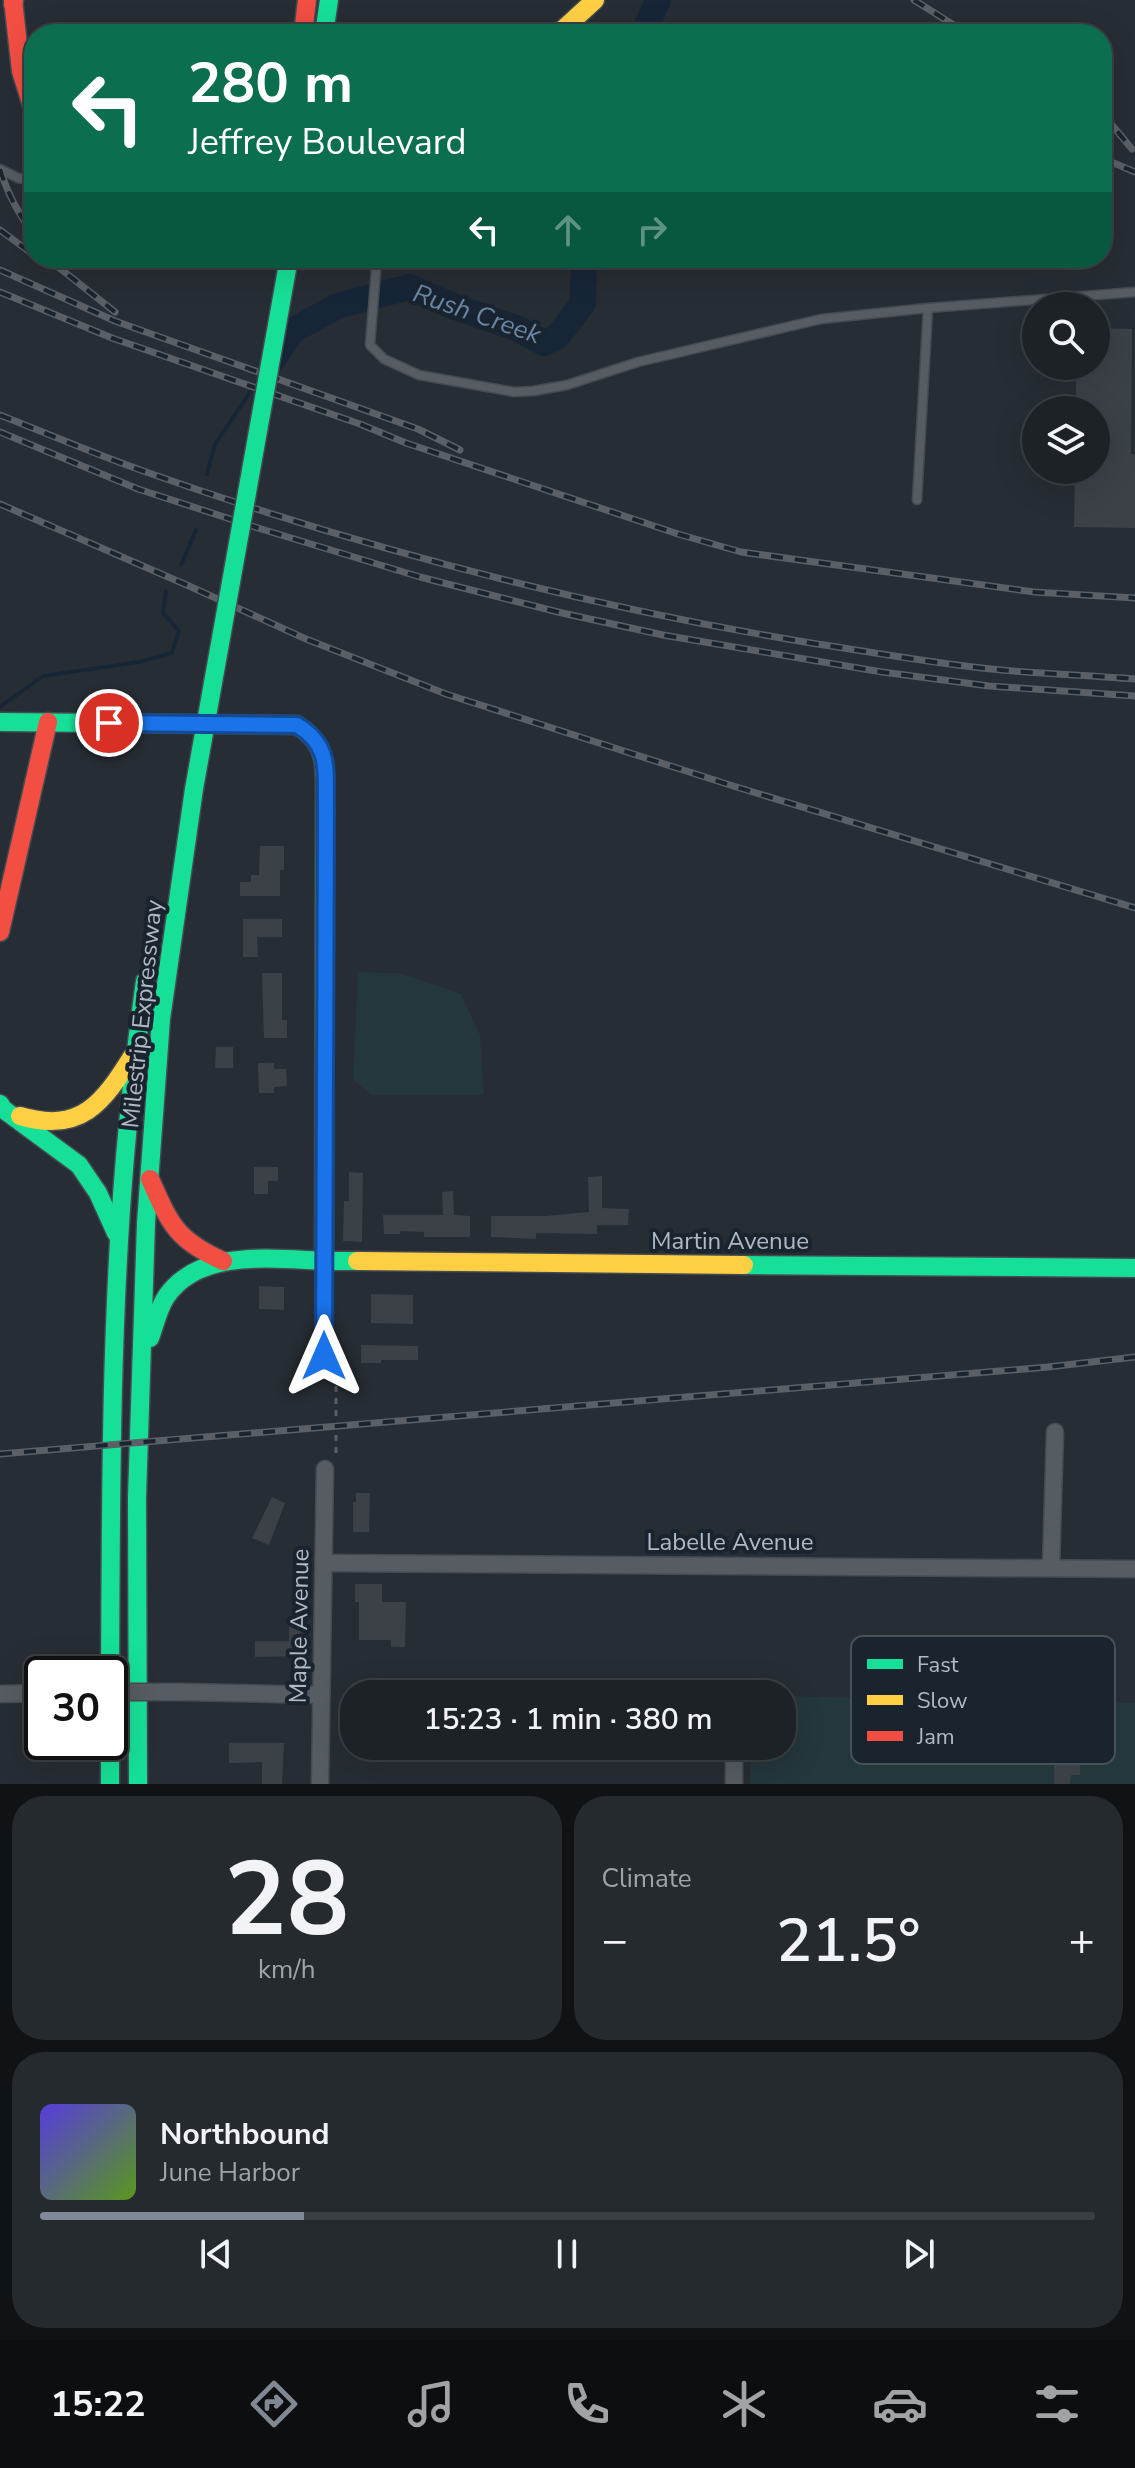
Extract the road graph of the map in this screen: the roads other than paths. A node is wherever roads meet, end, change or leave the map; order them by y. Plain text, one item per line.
1 (307, 0) edge
2 (329, 0) edge
3 (595, 0) edge
4 (14, 1) edge
5 (304, 24) edge
6 (325, 24) edge
7 (569, 24) edge
8 (24, 87) edge
9 (0, 169) edge
10 (24, 179) edge
11 (287, 268) edge
12 (377, 268) edge
13 (1135, 292) edge
14 (928, 308) junction
15 (917, 500) dead end
16 (189, 708) dead end
17 (6, 722) edge
18 (48, 722) junction
19 (183, 739) dead end
20 (0, 932) edge
21 (148, 962) dead end
22 (134, 1054) junction
23 (2, 1106) edge
24 (150, 1177) junction
25 (118, 1238) junction
26 (223, 1261) junction
27 (324, 1261) junction
28 (1135, 1268) edge
29 (324, 1356) dead end
30 (140, 1373) junction
31 (1055, 1432) dead end
32 (330, 1464) road end
33 (325, 1563) junction
34 (1051, 1568) junction
35 (1135, 1569) edge
36 (110, 1656) edge
37 (128, 1691) edge
38 (24, 1693) edge
39 (0, 1694) edge
40 (321, 1695) junction
41 (110, 1760) edge
42 (734, 1760) edge
43 (110, 1784) edge
44 (138, 1784) edge
45 (320, 1784) edge
46 (734, 1784) edge

1 - 5 main road
2 - 6 main road
3 - 7 main road
4 - 8 main road
9 - 10 lane
11 - 24 main road, Milestrip Expressway, bridge
12 - 14 lane
13 - 14 lane
14 - 15 lane
16 - 19 main road
17 - 18 main road
18 - 20 main road
18 - 27 main road
21 - 22 main road, Milestrip Expressway
22 - 23 main road
22 - 25 main road, Milestrip Expressway
23 - 25 main road
24 - 26 main road
24 - 30 main road, Milestrip Expressway
25 - 36 main road, Milestrip Expressway
26 - 27 main road, Martin Avenue
26 - 30 main road
27 - 28 main road, Martin Avenue
27 - 29 street
30 - 44 main road, Milestrip Expressway
31 - 34 street
32 - 33 street, Maple Avenue
33 - 34 street, Labelle Avenue
33 - 40 street, Maple Avenue
34 - 35 street, Labelle Avenue
37 - 40 street, bridge
38 - 39 street
40 - 45 street, Maple Avenue
41 - 43 main road, Milestrip Expressway
42 - 46 street

